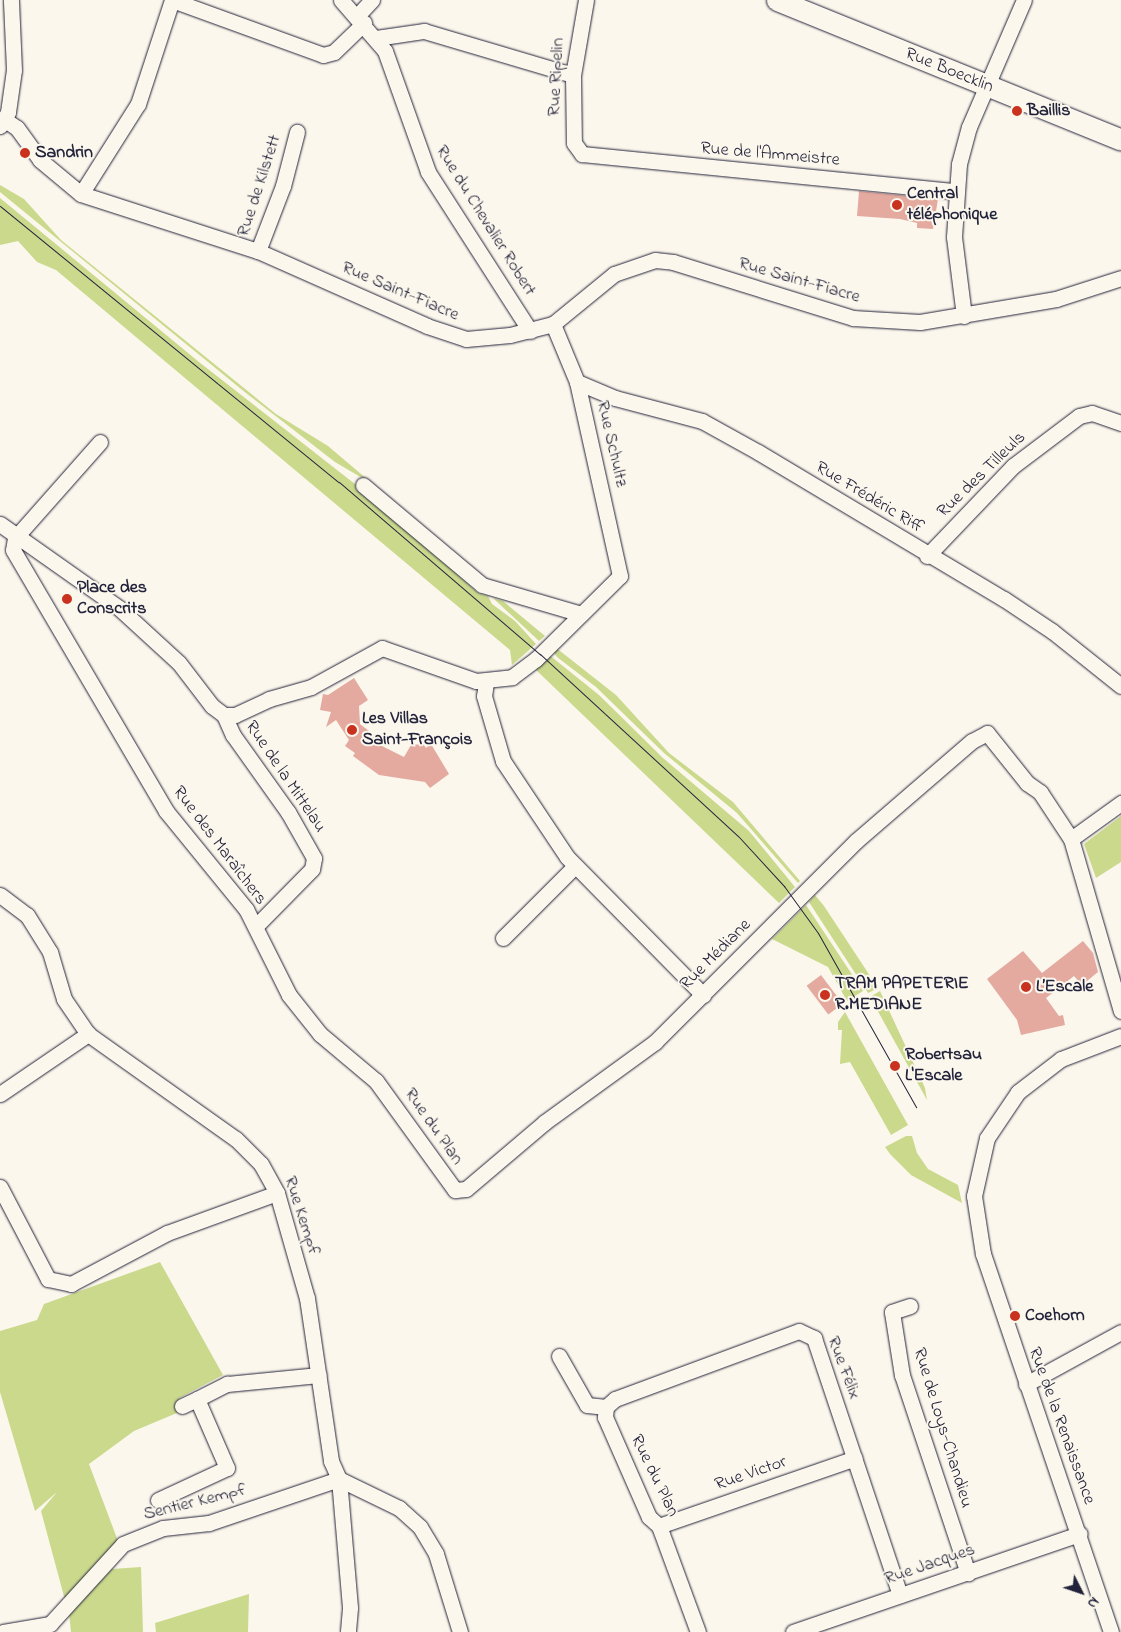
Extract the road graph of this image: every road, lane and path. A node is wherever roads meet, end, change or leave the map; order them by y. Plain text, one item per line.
1 (11, 0) edge
2 (172, 0) edge
3 (341, 0) edge
4 (372, 0) edge
5 (586, 0) edge
6 (777, 0) edge
7 (1024, 0) edge
8 (361, 20) junction
9 (376, 38) junction
10 (573, 75) junction
11 (985, 86) junction
12 (2, 123) edge
13 (297, 132) dead end
14 (1121, 140) edge
15 (582, 154) joint
16 (955, 191) junction
17 (81, 194) junction
18 (258, 251) junction
19 (1121, 278) edge
20 (964, 316) junction
21 (554, 324) junction
22 (530, 330) junction
23 (578, 382) junction
24 (1121, 423) edge
25 (100, 442) dead end
26 (364, 485) dead end
27 (0, 524) edge
28 (15, 538) junction
29 (927, 556) junction
30 (581, 614) junction
31 (486, 682) junction
32 (1121, 686) edge
33 (224, 715) junction
34 (1121, 803) edge
35 (1071, 839) junction
36 (574, 867) junction
37 (0, 895) edge
38 (256, 926) junction
39 (504, 938) dead end
40 (703, 995) junction
41 (1121, 1011) edge
42 (88, 1034) junction
43 (1121, 1036) edge
44 (376, 1081) joint
45 (0, 1094) edge
46 (0, 1187) edge
47 (460, 1192) joint
48 (277, 1193) junction
49 (910, 1306) dead end
50 (1121, 1332) edge
51 (559, 1356) dead end
52 (319, 1375) junction
53 (1026, 1384) junction
54 (197, 1399) junction
55 (182, 1406) dead end
56 (606, 1407) junction
57 (856, 1458) junction
58 (339, 1479) junction
59 (158, 1500) dead end
60 (659, 1526) junction
61 (1080, 1534) junction
62 (968, 1573) junction
63 (900, 1595) junction
64 (3, 1632) edge
65 (348, 1632) edge
66 (460, 1632) edge
67 (698, 1632) edge
68 (793, 1632) edge
69 (1111, 1632) edge

1 - 12 street
2 - 8 street
2 - 17 street
3 - 8 street, Rue du Chevalier Robert
4 - 8 street
5 - 10 street, Rue Ripelin
6 - 11 main road, Rue Boecklin
7 - 11 street
8 - 9 street, Rue du Chevalier Robert
9 - 10 street
9 - 22 street, Rue du Chevalier Robert
10 - 15 street, Rue Ripelin
11 - 14 main road, Rue Boecklin
11 - 16 street
12 - 17 street, Rue Saint-Fiacre
13 - 18 street, Rue de Kilstett
15 - 16 street, Rue de l'Ammeistre
16 - 20 street
17 - 18 street, Rue Saint-Fiacre
18 - 22 street, Rue Saint-Fiacre
19 - 20 street, Rue Saint-Fiacre
20 - 21 street, Rue Saint-Fiacre
21 - 22 street, Rue Saint-Fiacre
21 - 23 street, Rue Schultz
23 - 29 street, Rue Frédéric Riff
23 - 30 street, Rue Schultz
24 - 29 street, Rue des Tilleuls
25 - 28 street
26 - 30 street
27 - 28 street
28 - 33 street, Rue de la Mittelau
28 - 38 street, Rue des Maraîchers
29 - 32 street, Rue Frédéric Riff
30 - 31 street
31 - 33 street
31 - 36 street
33 - 38 street, Rue de la Mittelau
34 - 35 street
35 - 40 street, Rue Médiane
35 - 41 street
36 - 39 street
36 - 40 street
37 - 42 street, Rue Kempf
38 - 44 street, Rue des Maraîchers
40 - 47 street, Rue Médiane
42 - 45 street
42 - 48 street, Rue Kempf
43 - 53 street, Rue de la Renaissance
44 - 47 street, Rue du Plan
46 - 48 street
48 - 52 street, Rue Kempf
49 - 62 street, Rue de Loys-Chandieu
50 - 53 street
51 - 56 street
52 - 54 street
52 - 58 street, Rue Kempf
53 - 61 street, Rue de la Renaissance
54 - 55 street
54 - 59 street, Sentier Kempf
56 - 57 street, Rue Félix
56 - 60 street, Rue du Plan
57 - 60 street, Rue Victor
57 - 63 street, Rue Félix
58 - 64 street, Sentier Kempf
58 - 65 street, Rue Kempf
58 - 66 street
60 - 67 street, Rue du Plan
61 - 62 street, Rue Jacques
61 - 69 street, Rue de la Renaissance
62 - 63 street, Rue Jacques
63 - 68 street, Rue Jacques

